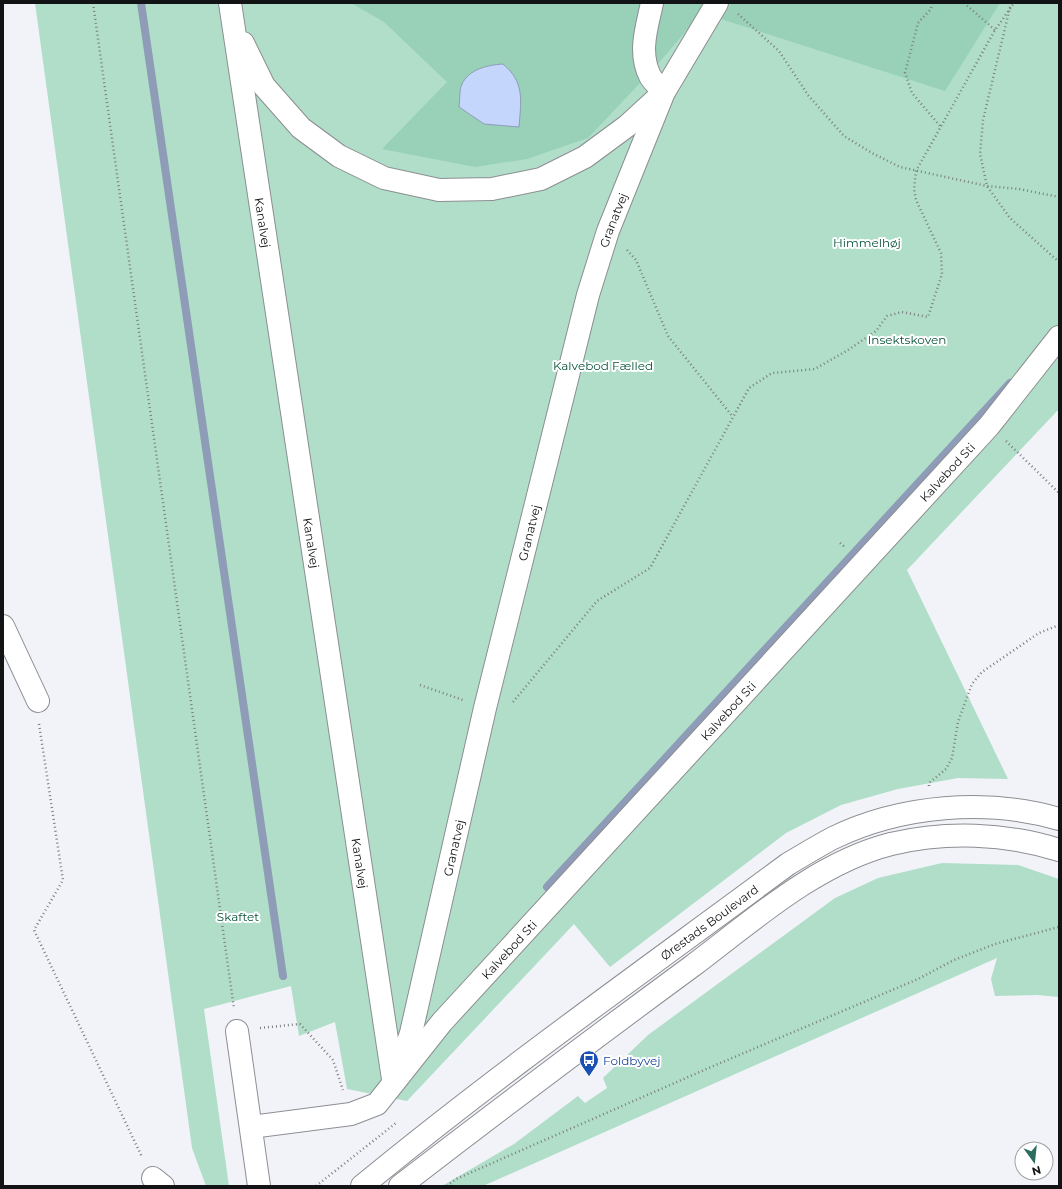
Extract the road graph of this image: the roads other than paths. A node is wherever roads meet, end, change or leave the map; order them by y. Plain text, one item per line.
1 (652, 3) edge
2 (725, 7) edge
3 (232, 11) edge
4 (664, 92) junction
5 (1059, 338) edge
6 (3, 626) edge
7 (38, 701) road end
8 (1059, 819) edge
9 (1059, 850) edge
10 (237, 1031) road end
11 (394, 1082) junction
12 (251, 1127) junction
13 (404, 1183) edge
14 (259, 1186) edge
15 (362, 1186) edge

1 - 4 street
2 - 4 street, Granatvej
3 - 4 street
3 - 11 street, Kanalvej
4 - 11 street, Granatvej
5 - 11 street, Kalvebod Sti
6 - 7 street
8 - 15 street, Ørestads Boulevard
9 - 13 street, Ørestads Boulevard
10 - 12 street
11 - 12 street, Kalvebod Sti
12 - 14 street

